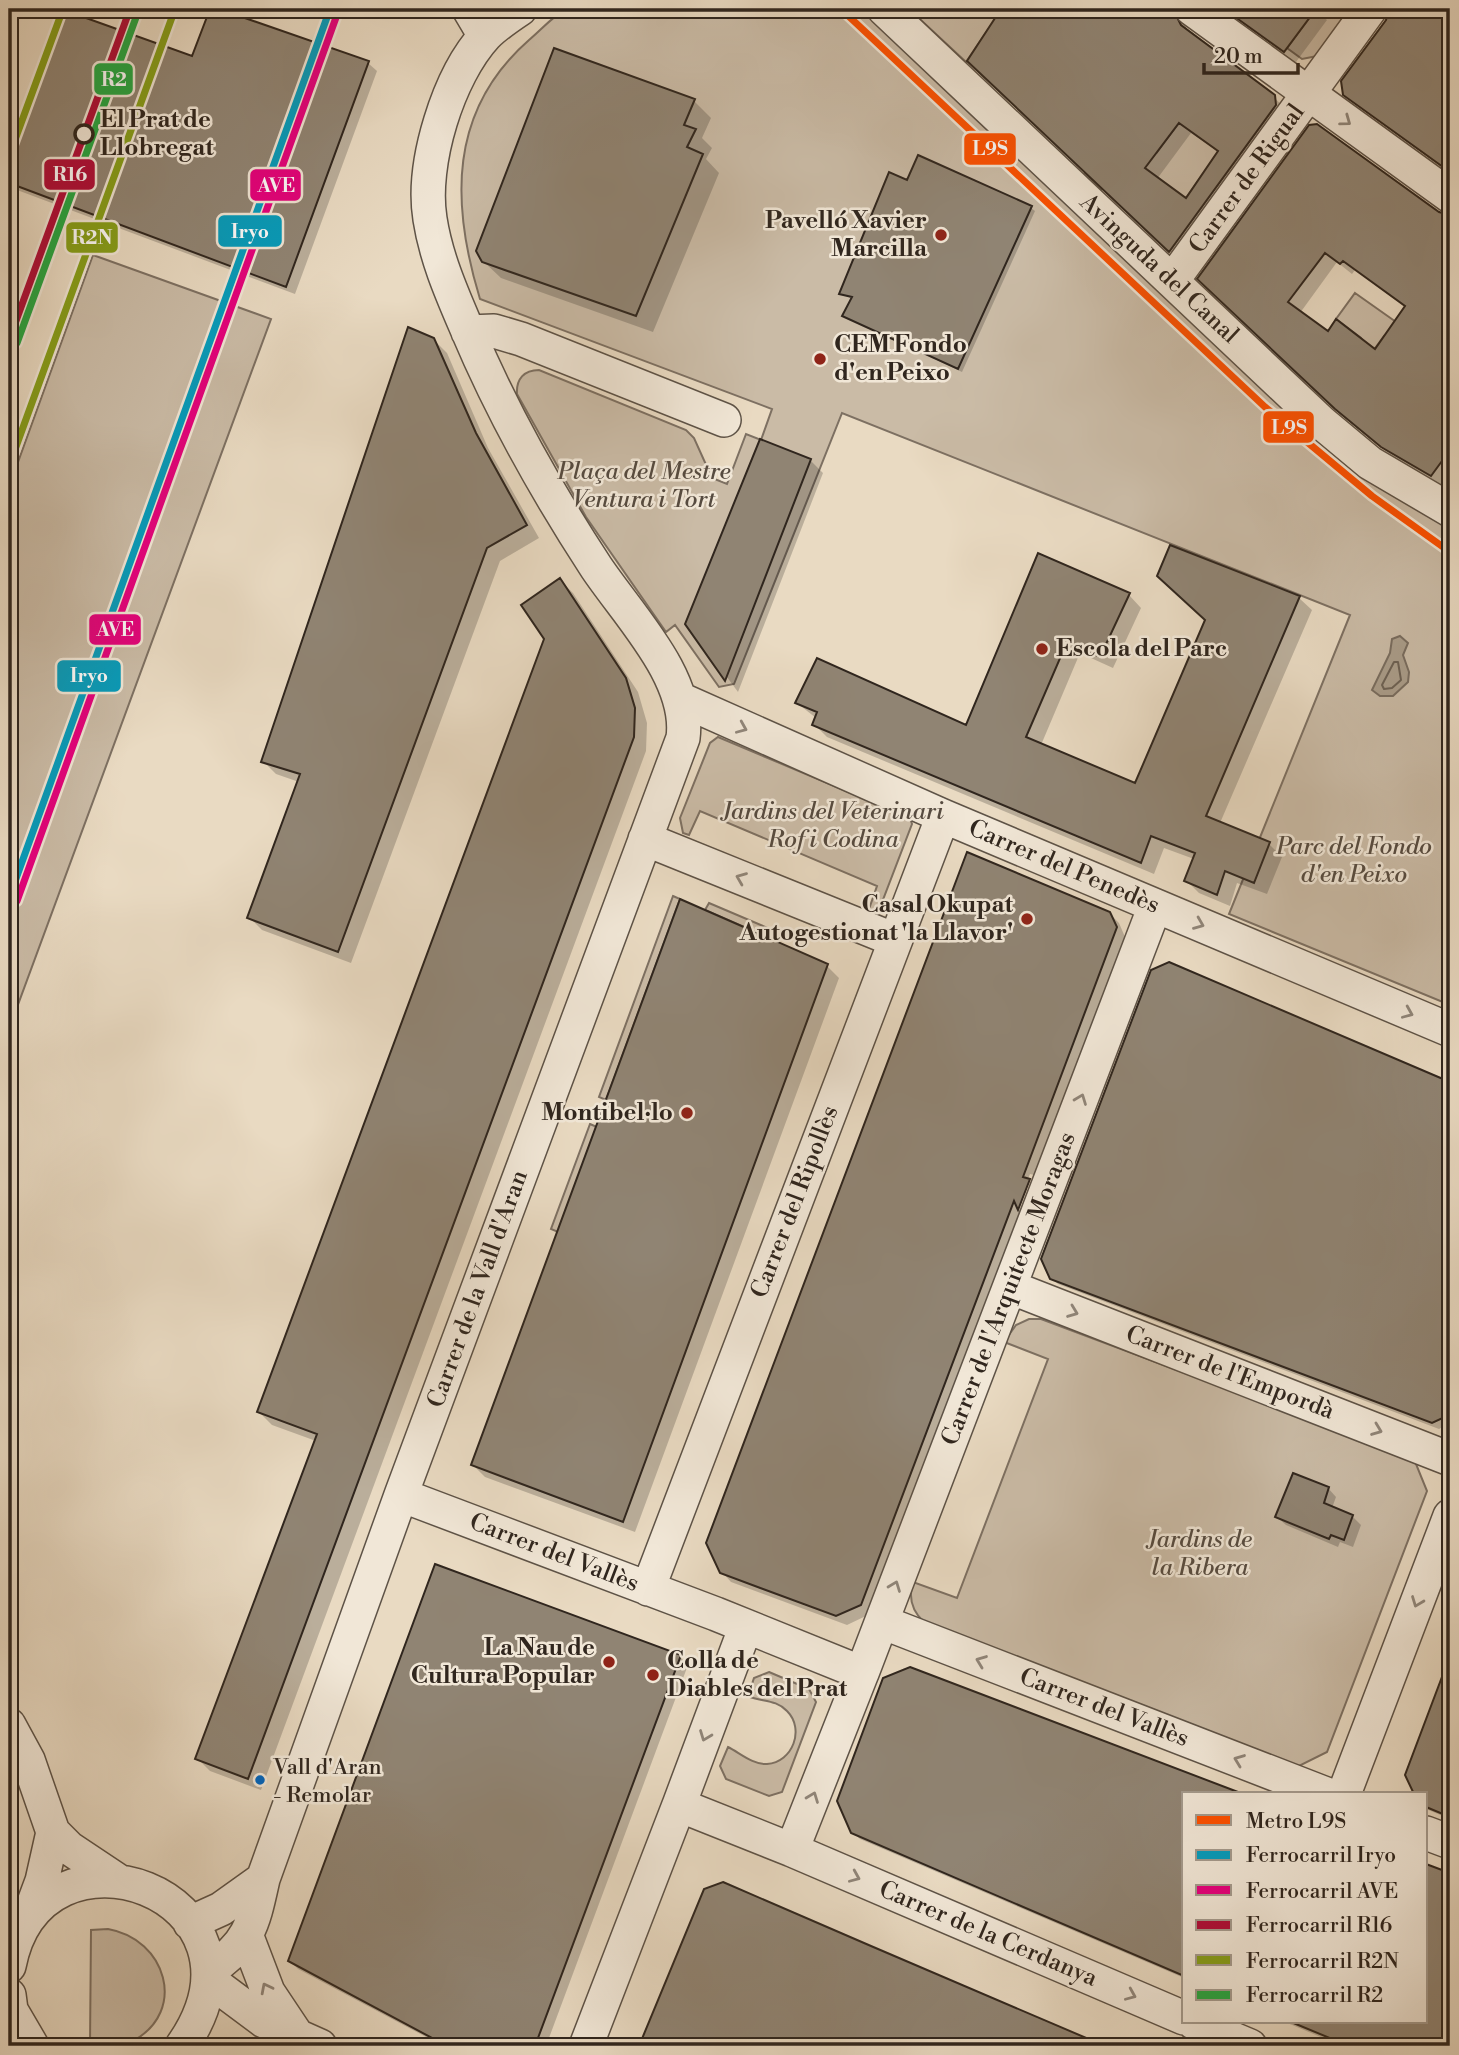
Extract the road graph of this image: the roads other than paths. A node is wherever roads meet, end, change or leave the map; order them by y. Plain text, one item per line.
1 (520, 9) edge
2 (884, 9) edge
3 (1192, 9) edge
4 (1370, 9) edge
5 (477, 22) edge
6 (1308, 94) junction
7 (1450, 196) edge
8 (1172, 281) junction
9 (468, 332) junction
10 (724, 420) dead end
11 (1445, 496) edge
12 (680, 699) junction
13 (943, 816) junction
14 (645, 839) junction
15 (1155, 906) junction
16 (895, 940) junction
17 (1450, 1030) edge
18 (1010, 1287) junction
19 (1450, 1459) edge
20 (401, 1495) junction
21 (1450, 1516) edge
22 (648, 1589) junction
23 (882, 1622) junction
24 (746, 1626) junction
25 (862, 1673) junction
26 (9, 1725) edge
27 (1321, 1792) edge
28 (1345, 1792) edge
29 (679, 1805) junction
30 (53, 1832) junction
31 (1428, 1834) edge
32 (1450, 1842) edge
33 (792, 1850) junction
34 (263, 1879) junction
35 (117, 1880) junction
36 (28, 1918) junction
37 (190, 1923) junction
38 (247, 1937) junction
39 (9, 1966) edge
40 (209, 1975) junction
41 (9, 2006) edge
42 (1182, 2017) edge
43 (1198, 2024) edge
44 (308, 2040) edge
45 (32, 2046) edge
46 (182, 2046) edge
47 (586, 2046) edge
48 (1250, 2046) edge

1 - 5 street
2 - 8 street, Avinguda del Canal
3 - 6 street
4 - 6 street, Carrer de Rigual
5 - 9 street, Carrer de la Vall d'Aran
6 -> 7 street
6 - 8 street, Carrer de Rigual
8 - 11 street, Avinguda del Canal
9 - 10 street
9 - 12 street, Carrer de la Vall d'Aran
12 -> 13 street, Carrer del Penedès
12 - 14 street, Carrer de la Vall d'Aran
13 - 15 street, Carrer del Penedès
13 - 16 street, Carrer del Ripollès
16 -> 14 street
14 - 20 street, Carrer de la Vall d'Aran
15 -> 17 street, Carrer del Penedès
18 -> 15 street, Carrer de l'Arquitecte Moragas
16 - 22 street, Carrer del Ripollès
18 -> 19 street, Carrer de l'Empordà
23 -> 18 street, Carrer de l'Arquitecte Moragas
20 - 22 street, Carrer del Vallès
20 - 34 street, Carrer de la Vall d'Aran
21 -> 28 street
22 - 24 street, Carrer del Vallès
23 - 25 street, Carrer de l'Arquitecte Moragas
27 -> 23 street, Carrer del Vallès
24 - 25 street, Carrer del Vallès
24 -> 29 street
33 -> 25 street, Carrer de l'Arquitecte Moragas
26 - 30 street
29 - 33 street, Carrer de la Cerdanya
29 - 47 street
30 - 35 street
30 - 36 street
31 - 32 street
33 -> 42 street, Carrer de la Cerdanya
34 - 37 street
34 - 38 street, Carrer de la Vall d'Aran
35 - 36 street
35 - 37 street
36 - 39 street
37 - 40 street
38 - 40 street
44 -> 38 street
40 - 44 street
40 - 46 street
41 - 45 street
43 - 48 street

